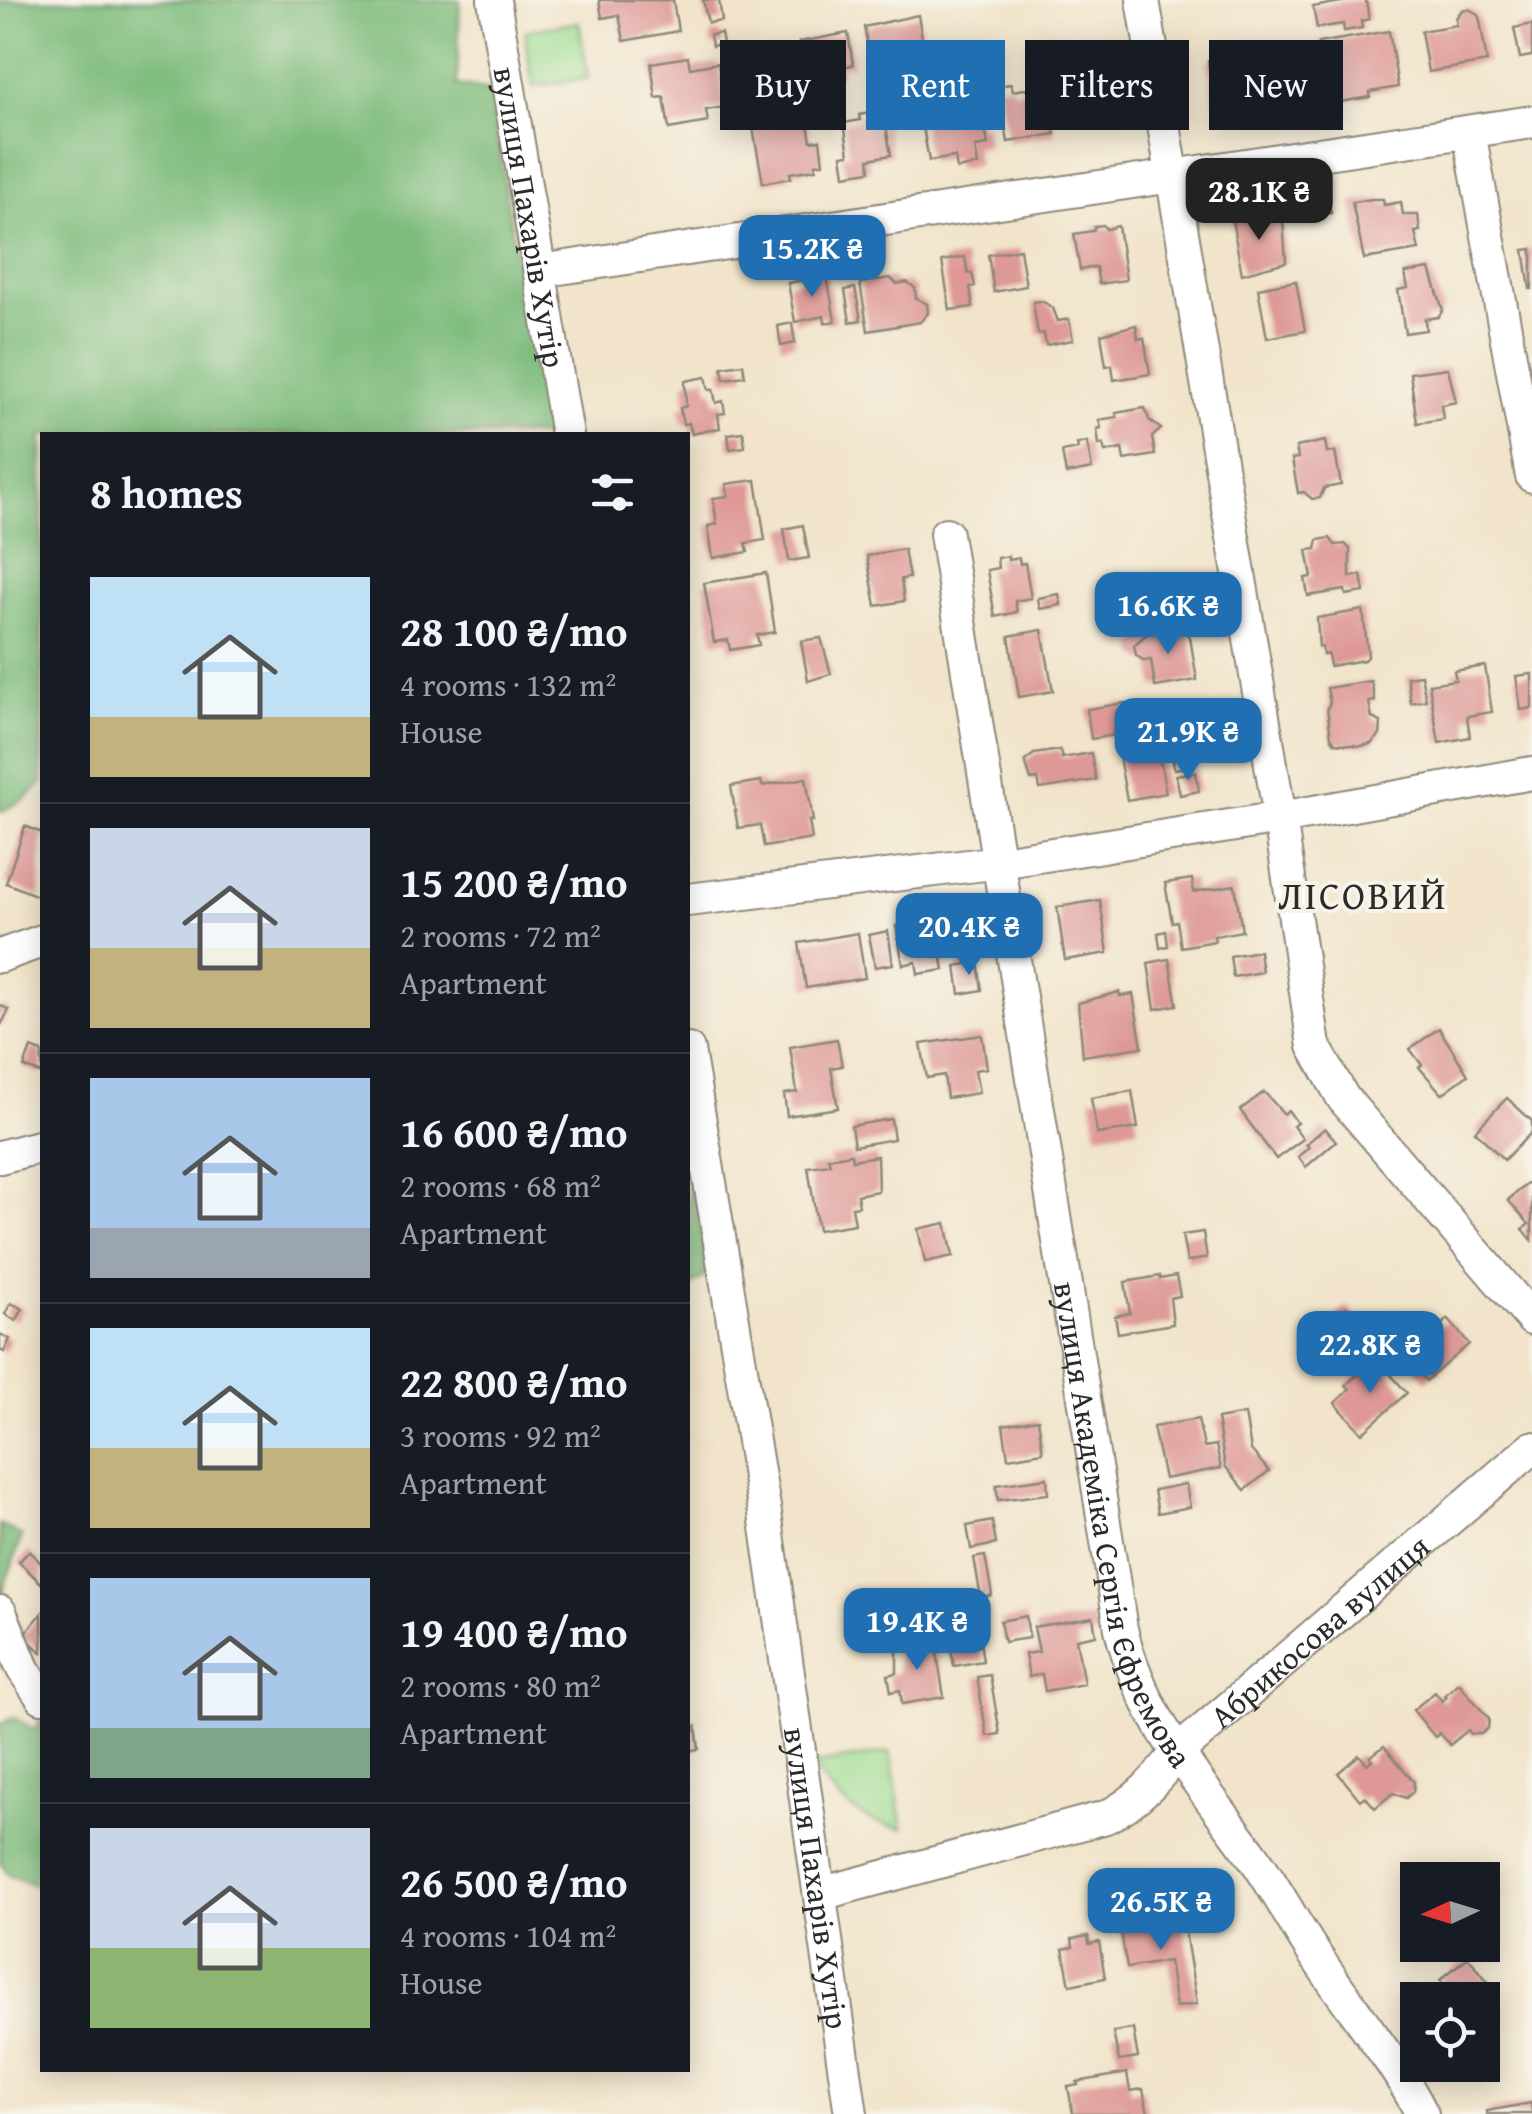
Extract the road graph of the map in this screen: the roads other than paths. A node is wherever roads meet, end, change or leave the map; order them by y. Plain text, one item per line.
1 (494, 0) edge
2 (1143, 0) edge
3 (1532, 122) edge
4 (1469, 132) junction
5 (1170, 174) junction
6 (540, 270) junction
7 (567, 432) edge
8 (1532, 476) edge
9 (946, 534) dead end
10 (1532, 773) edge
11 (1280, 818) junction
12 (1001, 862) junction
13 (690, 900) edge
14 (40, 942) edge
15 (0, 956) edge
16 (690, 1062) edge
17 (40, 1147) edge
18 (0, 1157) edge
19 (1532, 1319) edge
20 (1532, 1448) edge
21 (0, 1612) edge
22 (40, 1694) edge
23 (1178, 1752) junction
24 (820, 1894) junction
25 (851, 2114) edge
26 (1422, 2114) edge

1 - 6 street, вулиця Пахарів Хутір
2 - 5 street
3 - 4 street
4 - 5 street
4 - 8 street
5 - 6 street
5 - 11 street
6 - 7 street, вулиця Пахарів Хутір
9 - 12 street, вулиця Академіка Сергія Єфремова
10 - 11 street
11 - 12 street
11 - 19 street
12 - 13 street
12 - 23 street, вулиця Академіка Сергія Єфремова
14 - 15 street
16 - 24 street, вулиця Пахарів Хутір
17 - 18 street
20 - 23 street, Абрикосова вулиця
21 - 22 street
23 - 24 street, Абрикосова вулиця
23 - 26 street, вулиця Академіка Сергія Єфремова
24 - 25 street, вулиця Пахарів Хутір

